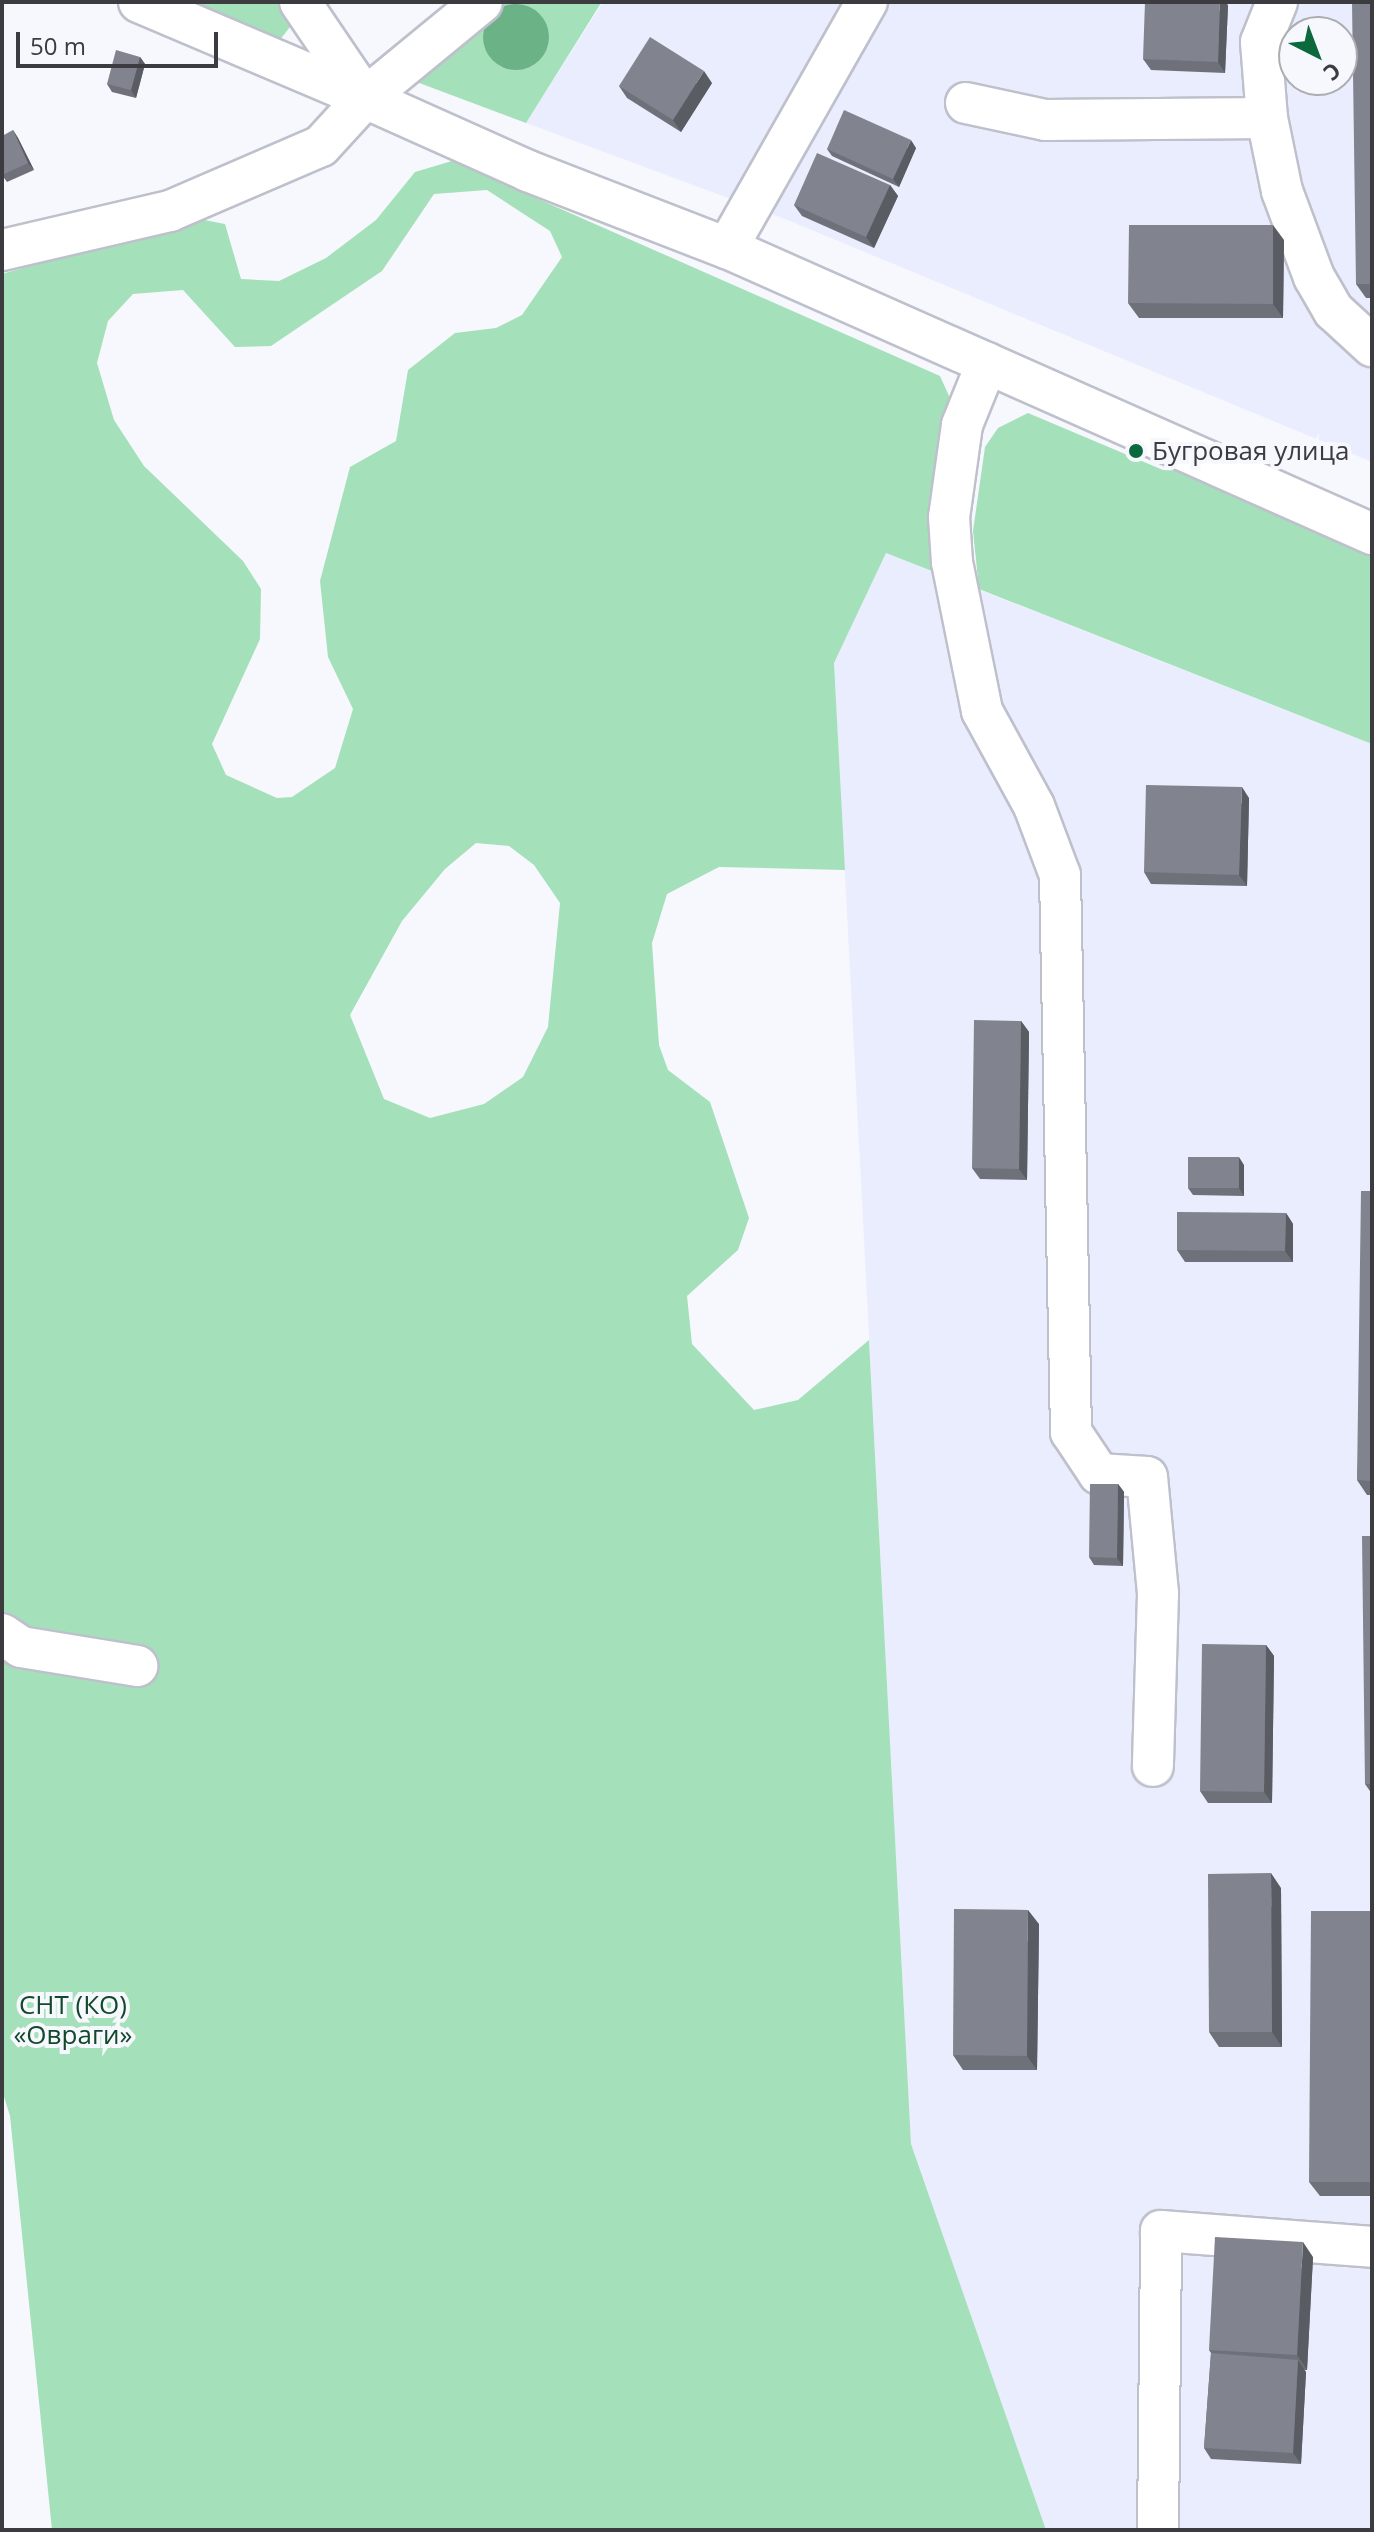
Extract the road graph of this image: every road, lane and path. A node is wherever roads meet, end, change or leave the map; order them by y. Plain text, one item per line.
1 (139, 2) edge
2 (300, 2) edge
3 (482, 2) edge
4 (867, 2) edge
5 (1277, 2) edge
6 (365, 98) junction
7 (966, 103) dead end
8 (1267, 118) junction
9 (727, 248) junction
10 (2, 250) edge
11 (1372, 346) edge
12 (987, 363) junction
13 (1372, 534) edge
14 (2, 1634) edge
15 (137, 1666) dead end
16 (1153, 1766) dead end
17 (1372, 2247) edge
18 (1158, 2530) edge

1 - 6 street
2 - 6 street
3 - 6 street
4 - 9 street
5 - 8 street
6 - 9 street
6 - 10 street
7 - 8 street
8 - 11 street
9 - 12 street
12 - 13 street
12 - 16 street
14 - 15 street
17 - 18 street

